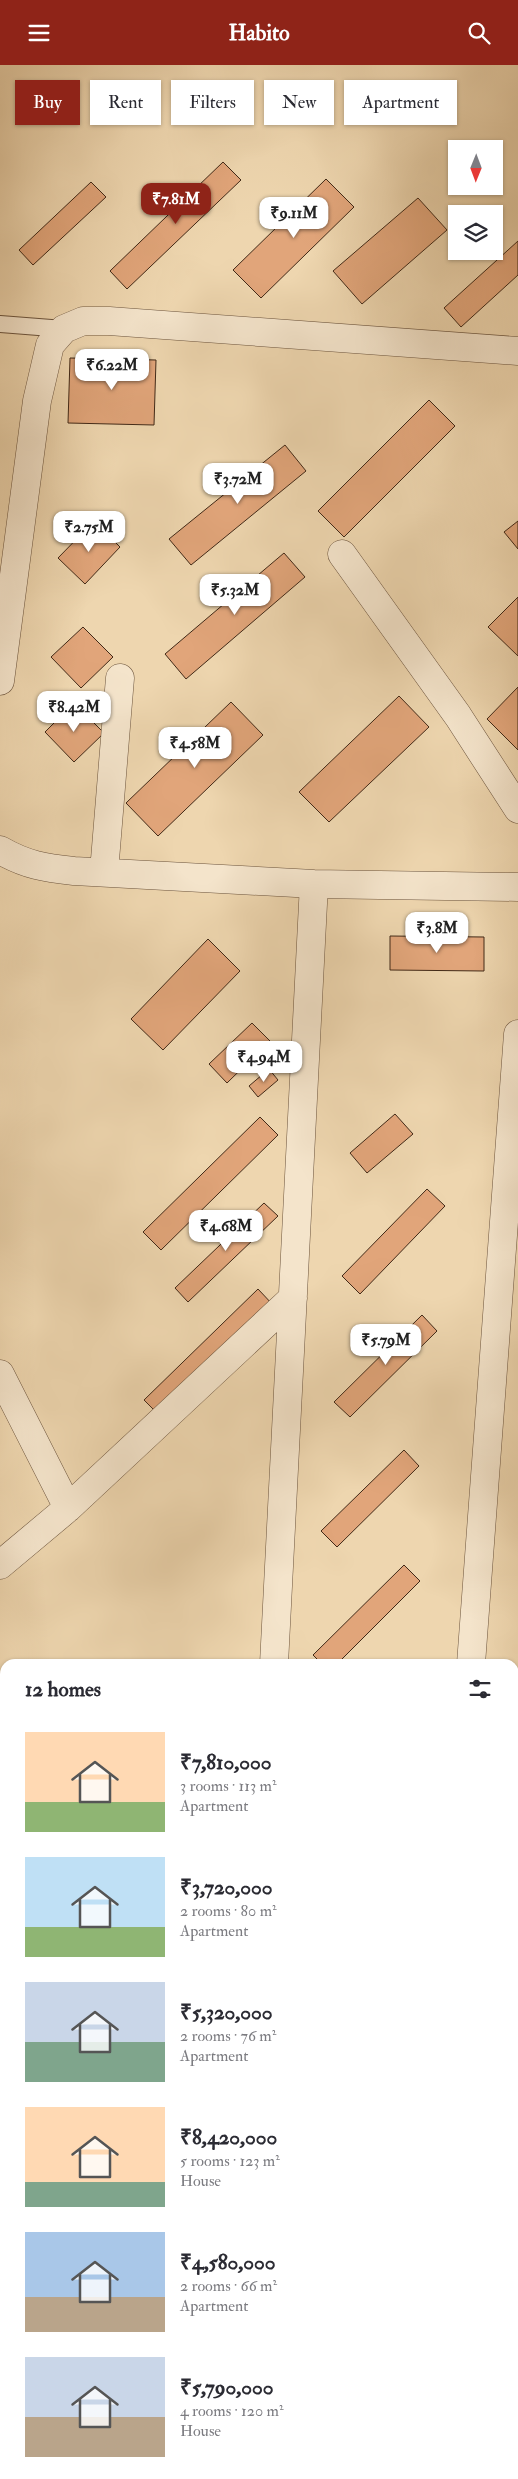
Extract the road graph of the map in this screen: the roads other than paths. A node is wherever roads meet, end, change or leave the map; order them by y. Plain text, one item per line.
1 (0, 324) edge
2 (64, 329) junction
3 (518, 351) edge
4 (342, 554) dead end
5 (120, 678) dead end
6 (0, 681) edge
7 (518, 809) edge
8 (0, 850) edge
9 (104, 872) junction
10 (314, 884) junction
11 (518, 887) edge
12 (518, 1034) edge
13 (293, 1298) junction
14 (0, 1374) edge
15 (68, 1508) junction
16 (0, 1565) edge
17 (274, 1659) edge
18 (471, 1659) edge

1 - 2 lane
2 - 3 street
2 - 6 street
4 - 7 street
5 - 9 street
8 - 9 street
9 - 10 street
10 - 11 street
10 - 13 street
12 - 18 street
13 - 15 street
13 - 17 street
14 - 15 street
15 - 16 street

